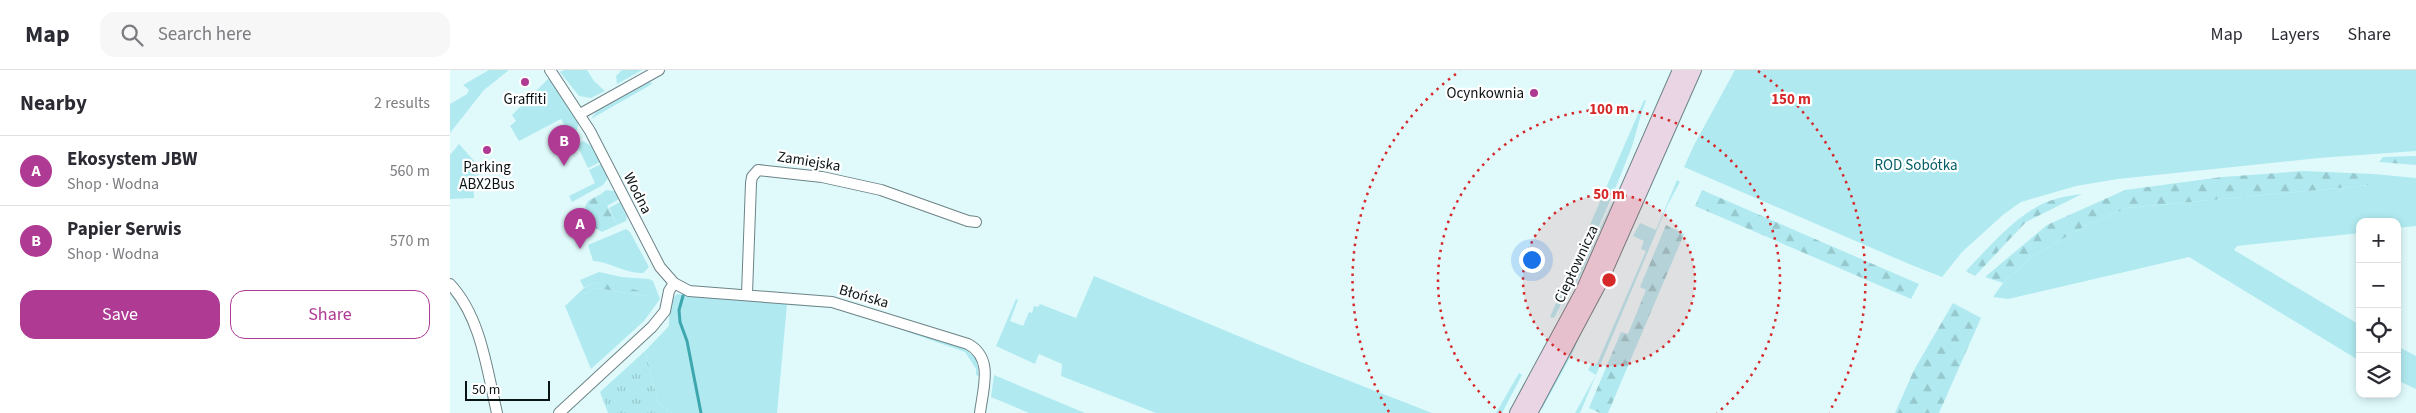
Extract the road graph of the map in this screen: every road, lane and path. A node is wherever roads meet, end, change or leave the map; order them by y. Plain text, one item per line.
1 (550, 70) edge
2 (659, 70) edge
3 (1680, 70) edge
4 (1694, 70) edge
5 (580, 114) junction
6 (976, 222) dead end
7 (674, 283) junction
8 (450, 284) edge
9 (748, 294) junction
10 (497, 413) edge
11 (559, 413) edge
12 (980, 413) edge
13 (1517, 413) edge
14 (1530, 413) edge

1 - 5 street, Wodna
2 - 5 street
3 - 13 main road, Ciepłownicza
4 - 14 main road, Ciepłownicza
5 - 7 street, Wodna
6 - 9 street, Zamiejska
7 - 9 street, Błońska
7 - 11 street
8 - 10 street
9 - 12 street, Błońska

